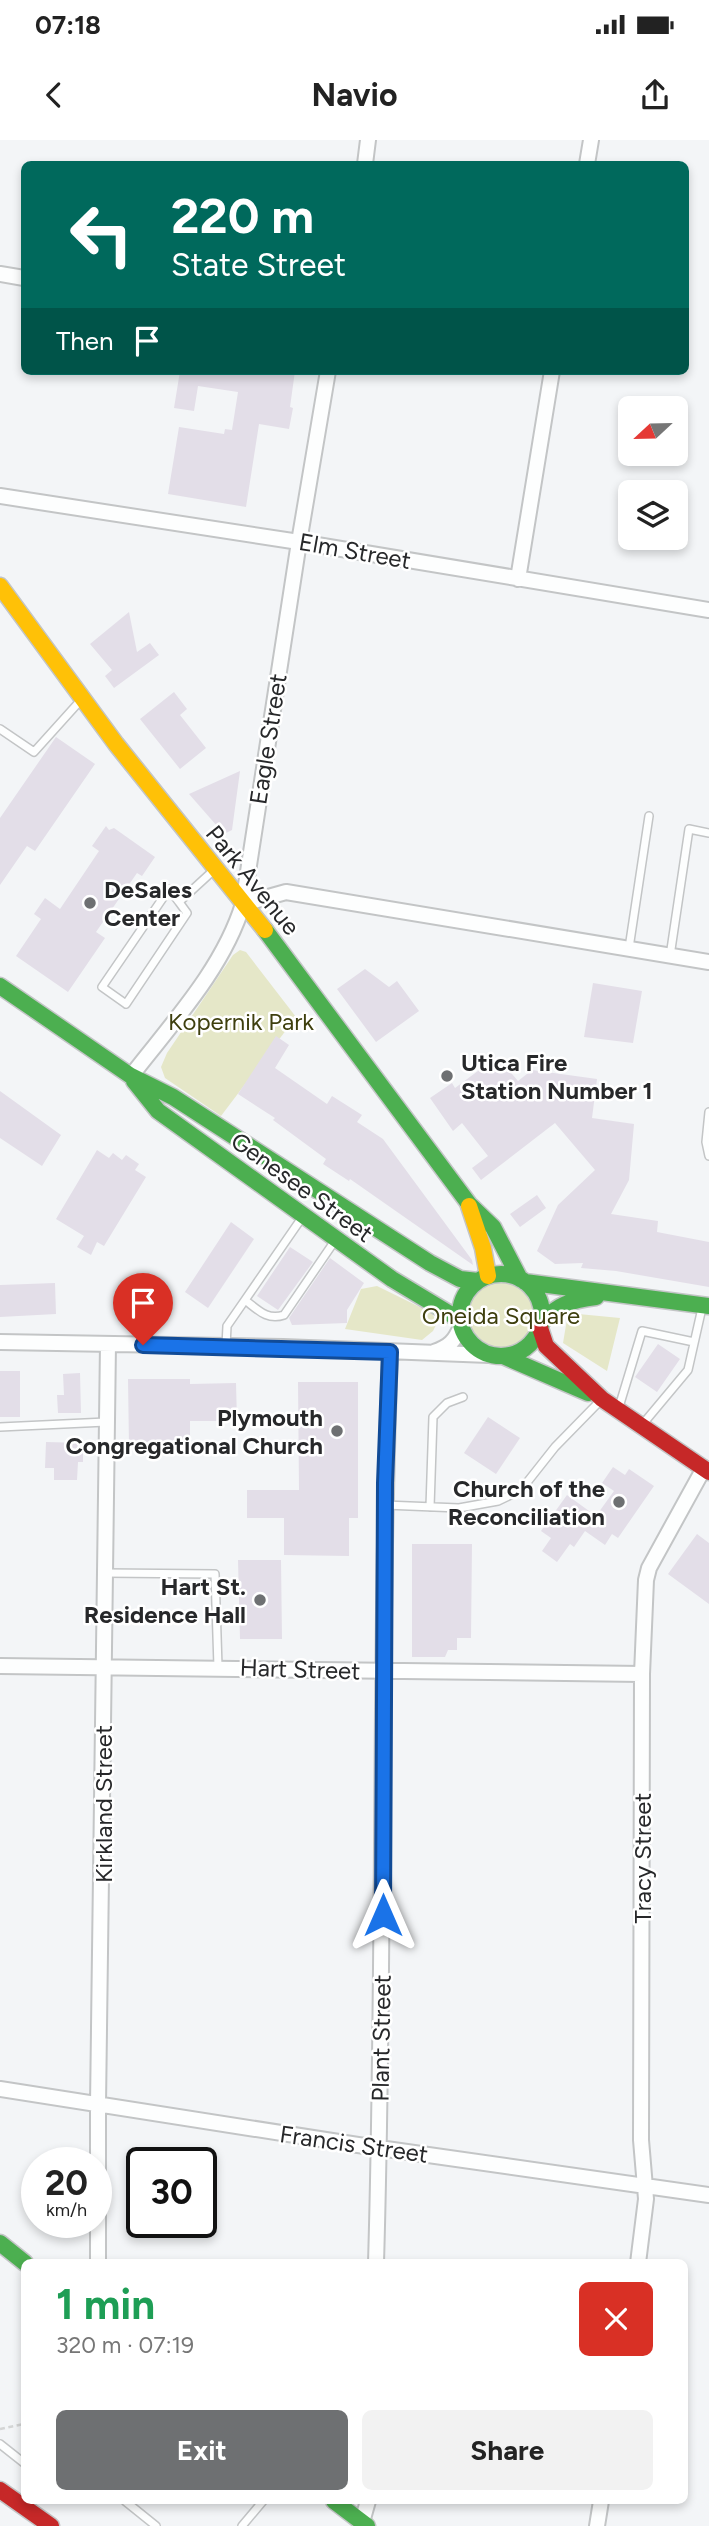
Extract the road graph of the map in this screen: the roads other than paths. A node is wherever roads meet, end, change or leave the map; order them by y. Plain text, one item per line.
1 (368, 140) edge
2 (591, 140) edge
3 (365, 161) edge
4 (588, 161) edge
5 (0, 274) edge
6 (21, 278) edge
7 (327, 375) edge
8 (551, 375) edge
9 (0, 496) edge
10 (299, 541) junction
11 (518, 579) junction
12 (2, 592) edge
13 (709, 610) edge
14 (83, 698) junction
15 (0, 729) edge
16 (649, 816) dead end
17 (709, 833) edge
18 (215, 869) junction
19 (179, 902) junction
20 (243, 904) junction
21 (629, 949) junction
22 (670, 956) junction
23 (709, 962) edge
24 (0, 986) edge
25 (131, 1076) junction
26 (709, 1112) edge
27 (709, 1156) edge
28 (469, 1204) junction
29 (303, 1215) junction
30 (336, 1238) junction
31 (483, 1278) junction
32 (523, 1281) junction
33 (627, 1294) junction
34 (244, 1300) junction
35 (706, 1306) edge
36 (460, 1323) junction
37 (540, 1326) junction
38 (0, 1342) edge
39 (694, 1342) junction
40 (108, 1344) junction
41 (226, 1346) junction
42 (390, 1352) junction
43 (429, 1354) junction
44 (496, 1356) junction
45 (463, 1397) dead end
46 (603, 1399) junction
47 (618, 1410) junction
48 (107, 1422) junction
49 (641, 1426) junction
50 (0, 1427) edge
51 (706, 1470) edge
52 (385, 1505) junction
53 (429, 1507) junction
54 (105, 1573) junction
55 (0, 1666) edge
56 (103, 1667) junction
57 (218, 1667) junction
58 (385, 1671) junction
59 (642, 1674) junction
60 (0, 2089) edge
61 (98, 2105) junction
62 (379, 2148) junction
63 (644, 2185) junction
64 (709, 2195) edge
65 (0, 2243) edge
66 (98, 2259) edge
67 (376, 2259) edge
68 (638, 2259) edge
69 (21, 2260) edge
70 (0, 2444) edge
71 (21, 2461) edge
72 (0, 2490) edge
73 (129, 2504) edge
74 (260, 2504) edge
75 (338, 2504) edge
76 (368, 2504) edge
77 (601, 2504) edge
78 (365, 2524) edge
79 (51, 2526) edge
80 (156, 2526) edge
81 (242, 2526) edge
82 (597, 2526) edge

1 - 3 street
2 - 4 street
5 - 6 street
7 - 10 street, Eagle Street
8 - 11 street
9 - 10 street, Elm Street
10 - 11 street, Elm Street
10 - 20 street, Eagle Street
11 - 13 street, Elm Street
12 - 14 main road, Park Avenue
14 - 15 lane
14 - 18 main road, Park Avenue
16 - 21 lane
17 - 22 lane
18 - 19 lane
18 - 20 main road, Park Avenue
19 - 19 lane
20 - 21 street
20 - 25 street, Eagle Street
20 - 28 main road, Park Avenue
21 - 22 street
22 - 23 street
24 - 25 main road, Genesee Street
25 - 29 main road, Genesee Street
25 - 31 main road, Genesee Street
26 - 27 lane
28 - 31 main road, Park Avenue
28 - 32 main road, Park Avenue
29 - 30 main road, Genesee Street
29 - 34 lane
30 - 34 lane
30 - 36 main road, Genesee Street
31 - 32 main road
31 - 36 main road
32 - 33 main road
32 - 37 main road
33 - 35 main road
33 - 37 main road
34 - 41 lane
35 - 39 lane
36 - 43 street
36 - 44 main road
37 - 44 main road
37 - 46 main road
38 - 40 street
39 - 47 lane
39 - 49 lane
40 - 41 street
40 - 48 street, Kirkland Street
41 - 42 street
42 - 43 street
42 - 52 street, Plant Street
43 - 44 street
44 - 46 main road
45 - 53 lane
46 - 47 main road
46 - 53 lane
47 - 49 main road
48 - 50 lane
48 - 54 street, Kirkland Street
49 - 51 main road
51 - 59 street, Tracy Street
52 - 53 lane
52 - 58 street, Plant Street
54 - 56 street, Kirkland Street
54 - 57 lane
55 - 56 street, Hart Street
56 - 57 street, Hart Street
56 - 61 street, Kirkland Street
57 - 58 street, Hart Street
58 - 59 street, Hart Street
58 - 62 street, Plant Street
59 - 63 street, Tracy Street
60 - 61 street, Francis Street
61 - 62 street, Francis Street
61 - 66 street, Kirkland Street
62 - 63 street, Francis Street
62 - 67 street, Plant Street
63 - 64 street, Francis Street
63 - 68 street, Tracy Street
65 - 69 main road
70 - 71 lane
72 - 79 main road
73 - 80 lane
74 - 81 lane
75 - 78 main road
76 - 78 street
77 - 82 street

